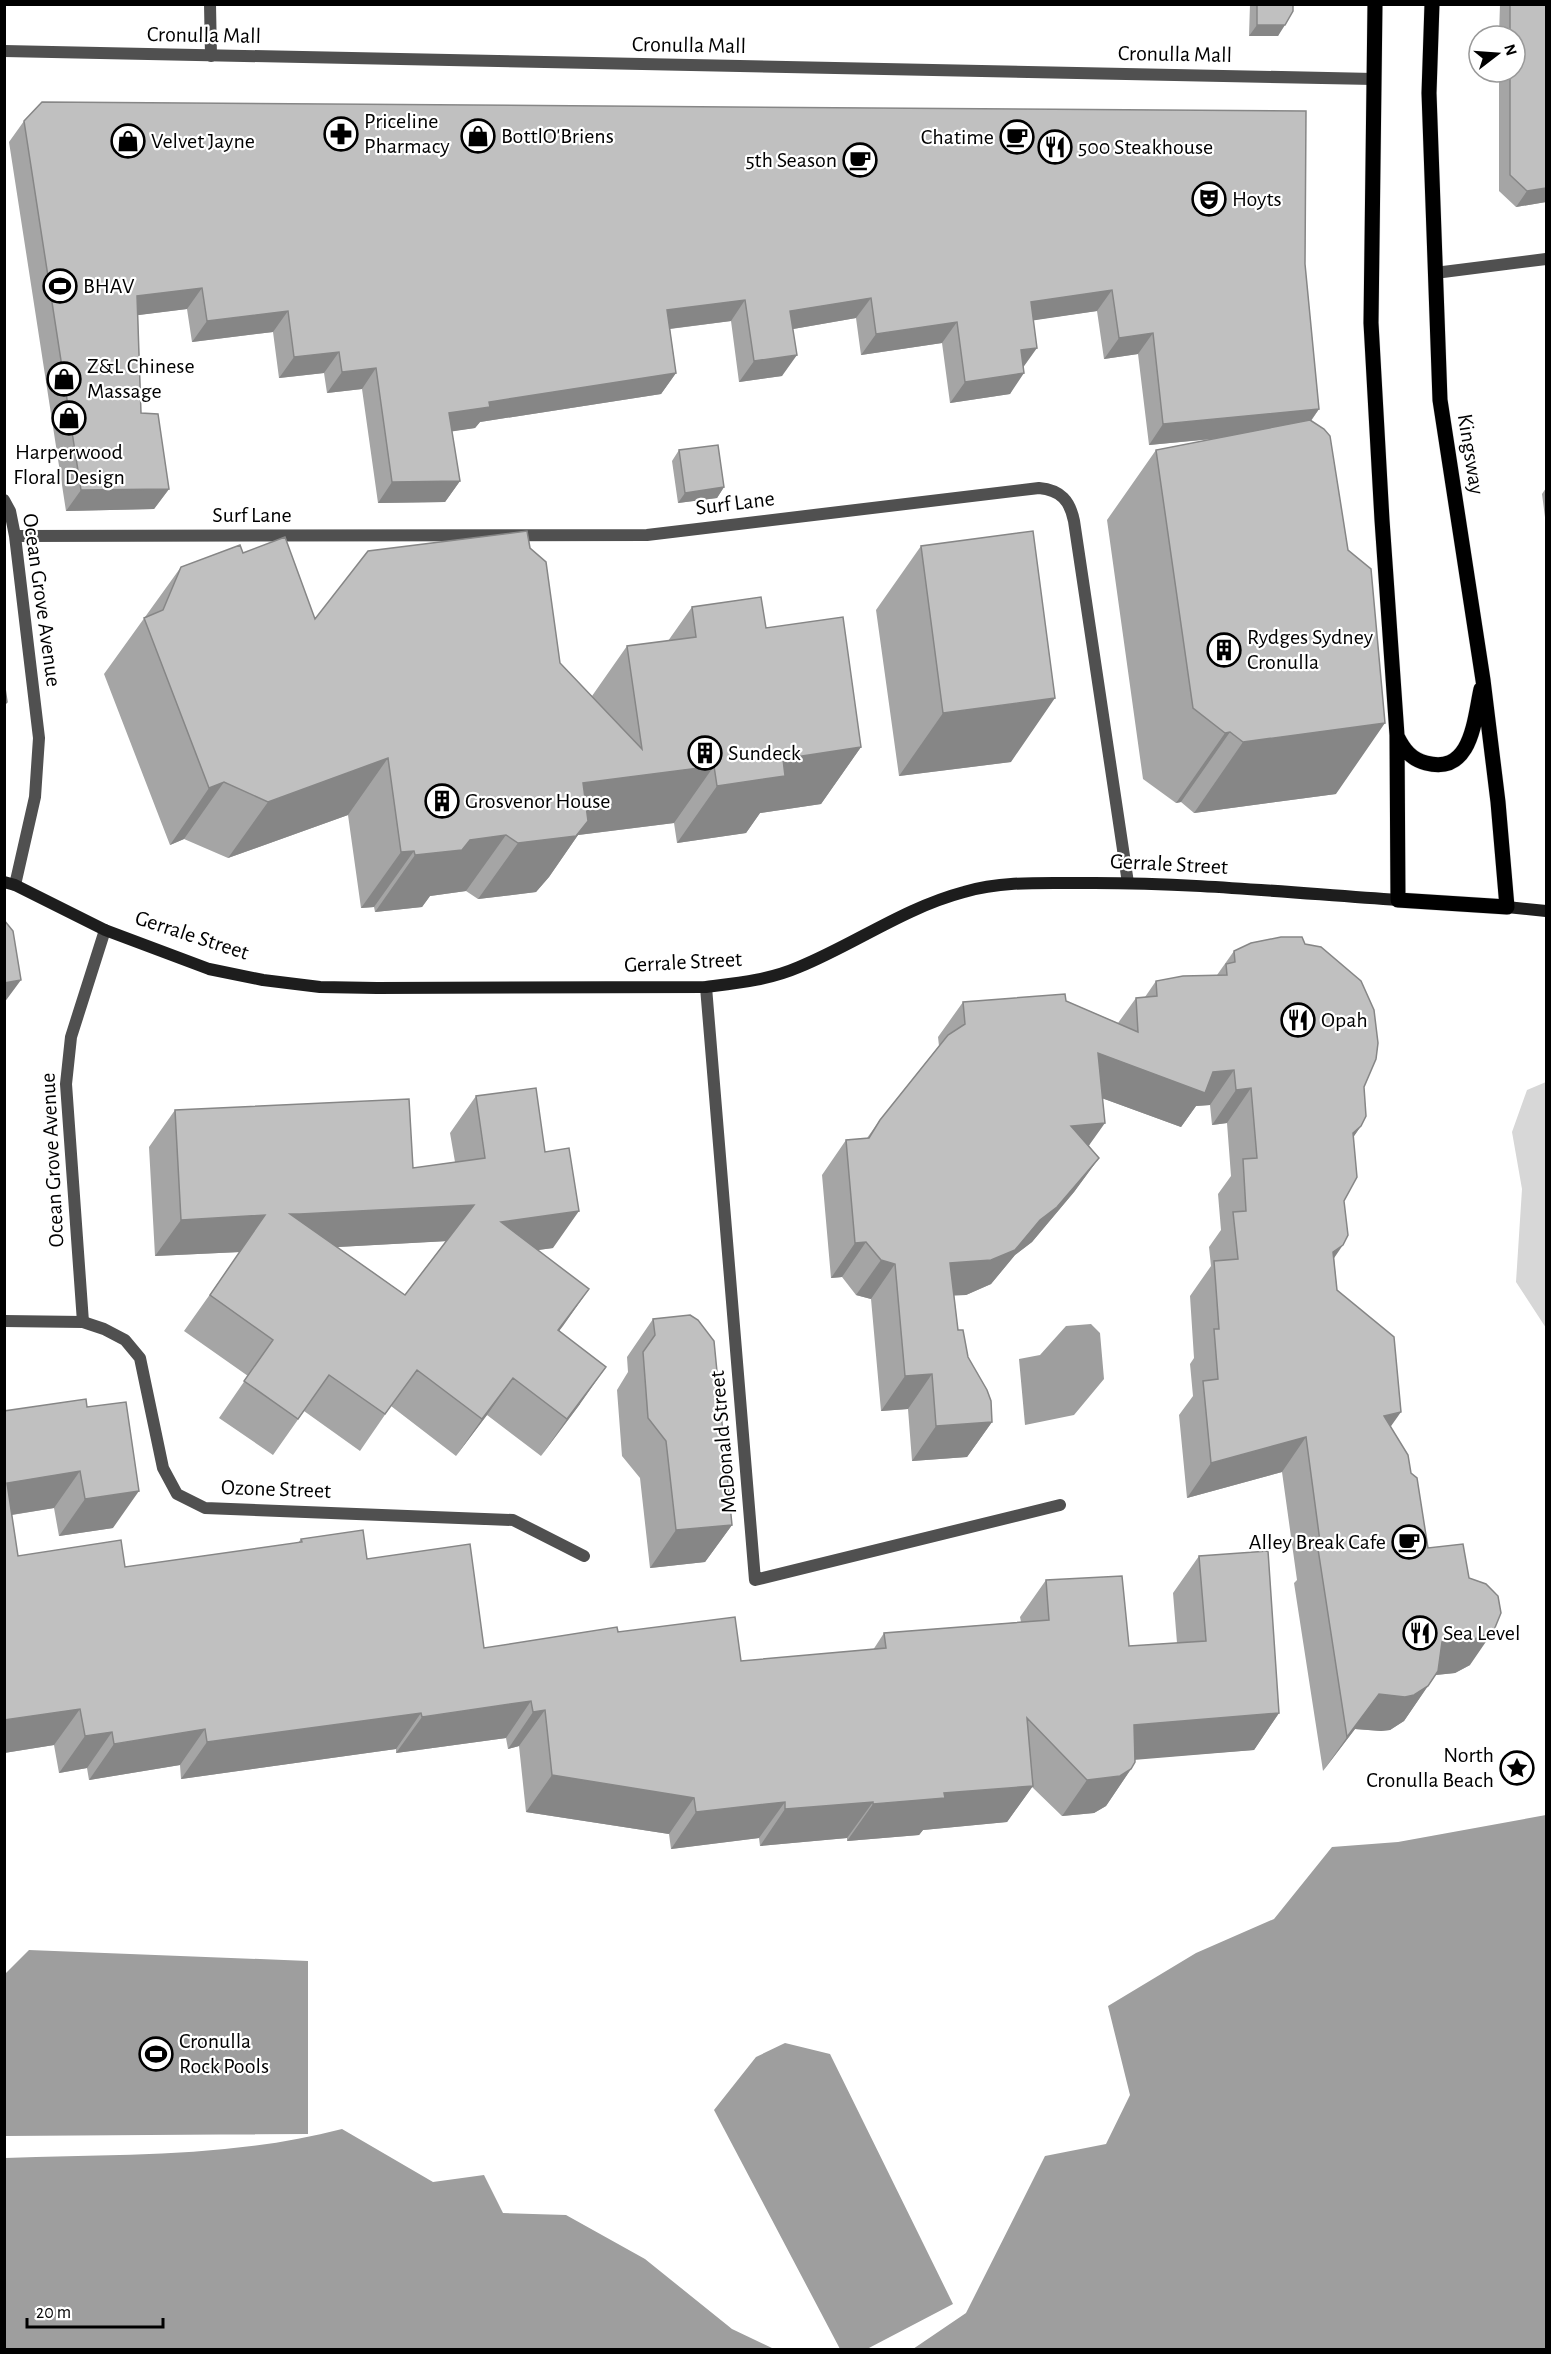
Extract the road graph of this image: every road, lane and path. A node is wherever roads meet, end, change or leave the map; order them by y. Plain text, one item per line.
1 (210, 4) edge
2 (1375, 4) edge
3 (1432, 4) edge
4 (4, 51) edge
5 (211, 56) junction
6 (1374, 79) junction
7 (1546, 259) edge
8 (1435, 273) junction
9 (4, 500) edge
10 (15, 536) junction
11 (1483, 680) junction
12 (1397, 735) junction
13 (1128, 883) junction
14 (10, 884) edge
15 (1398, 900) junction
16 (1507, 907) junction
17 (1546, 911) edge
18 (105, 930) junction
19 (706, 987) junction
20 (4, 1321) edge
21 (83, 1322) junction
22 (1060, 1505) dead end
23 (584, 1556) dead end

1 - 5 street
2 - 6 main road
3 - 8 main road, Kingsway
4 - 5 street, Cronulla Mall
5 - 6 street, Cronulla Mall
6 - 12 main road
7 - 8 street
8 - 11 main road, Kingsway
9 - 10 street, Ocean Grove Avenue
10 - 13 street, Surf Lane
10 - 14 street, Ocean Grove Avenue
11 - 12 main road
11 - 16 main road, Kingsway
12 - 15 main road
13 - 15 street, Gerrale Street
13 - 19 street, Gerrale Street
14 - 18 street, Gerrale Street
15 - 16 main road, Gerrale Street
16 - 17 street
18 - 19 street, Gerrale Street
18 - 21 street, Ocean Grove Avenue
19 - 22 street, McDonald Street
20 - 21 street, Ozone Street
21 - 23 street, Ozone Street

